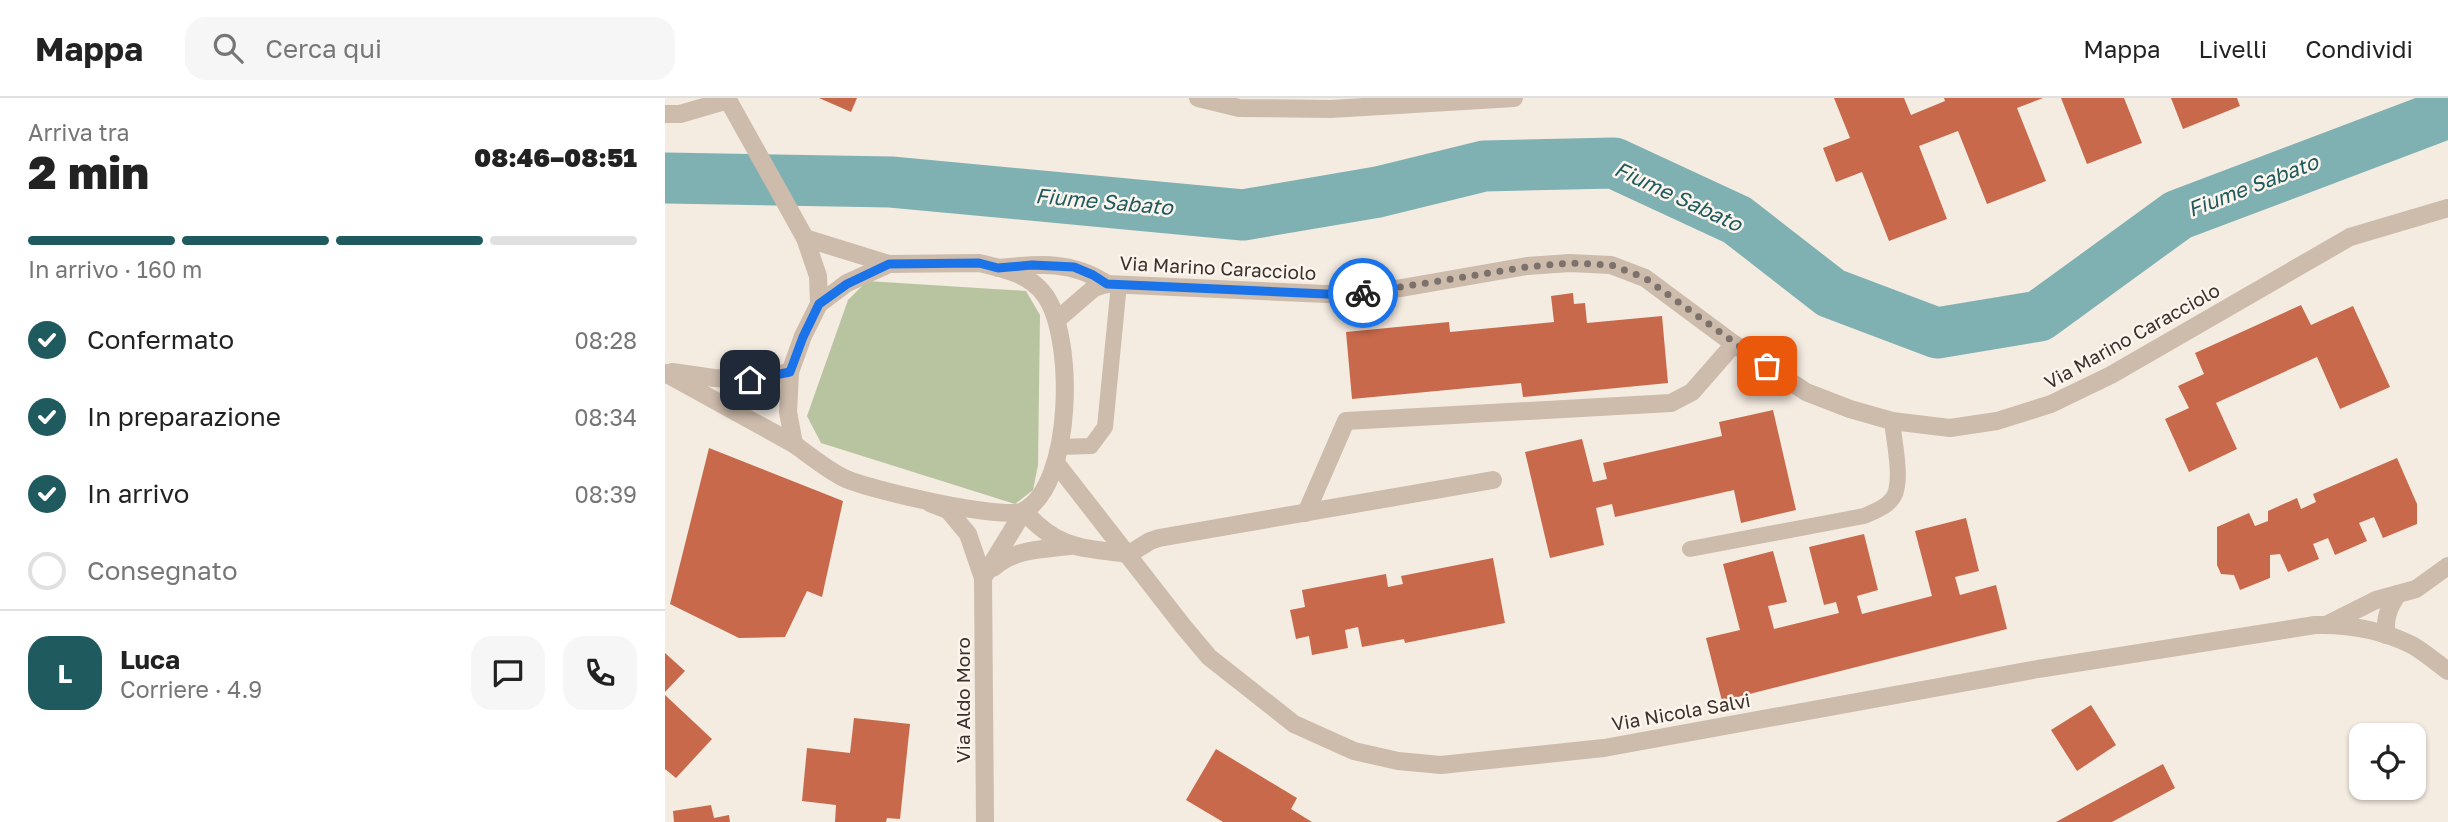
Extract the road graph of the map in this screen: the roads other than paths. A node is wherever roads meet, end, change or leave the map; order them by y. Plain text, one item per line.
1 (1198, 98) edge
2 (1514, 98) edge
3 (727, 99) edge
4 (665, 114) edge
5 (2448, 208) edge
6 (805, 238) junction
7 (889, 264) junction
8 (998, 268) junction
9 (1113, 284) junction
10 (819, 304) junction
11 (1058, 319) junction
12 (1734, 344) junction
13 (665, 372) edge
14 (790, 372) junction
15 (1892, 421) junction
16 (794, 444) junction
17 (1058, 455) junction
18 (1493, 480) dead end
19 (927, 501) junction
20 (1024, 511) junction
21 (1307, 513) junction
22 (1070, 546) junction
23 (1690, 549) dead end
24 (1129, 554) junction
25 (2448, 566) edge
26 (983, 578) junction
27 (2398, 594) junction
28 (2321, 625) junction
29 (2386, 635) junction
30 (2448, 670) edge
31 (985, 822) edge

1 - 2 street
3 - 4 street
3 - 6 street
5 - 15 street, Via Marino Caracciolo
6 - 7 street
6 - 10 street
7 - 8 street
7 - 10 street
8 - 9 street
8 - 11 street
9 - 11 street
9 - 12 street, Via Marino Caracciolo
9 - 17 lane
10 - 14 street
11 - 17 street
12 - 15 street, Via Marino Caracciolo
12 - 21 street
13 - 14 street
13 - 16 street
14 - 16 street
15 - 23 lane
16 - 19 street
17 - 20 street
17 - 24 street, Via Nicola Salvi
18 - 21 street
19 - 20 street
19 - 26 street
20 - 22 street
20 - 26 street
21 - 24 street
22 - 24 street
22 - 26 street
24 - 28 street, Via Nicola Salvi
25 - 27 street
26 - 31 street, Via Aldo Moro
27 - 28 street
27 - 29 street
28 - 29 street
29 - 30 street

